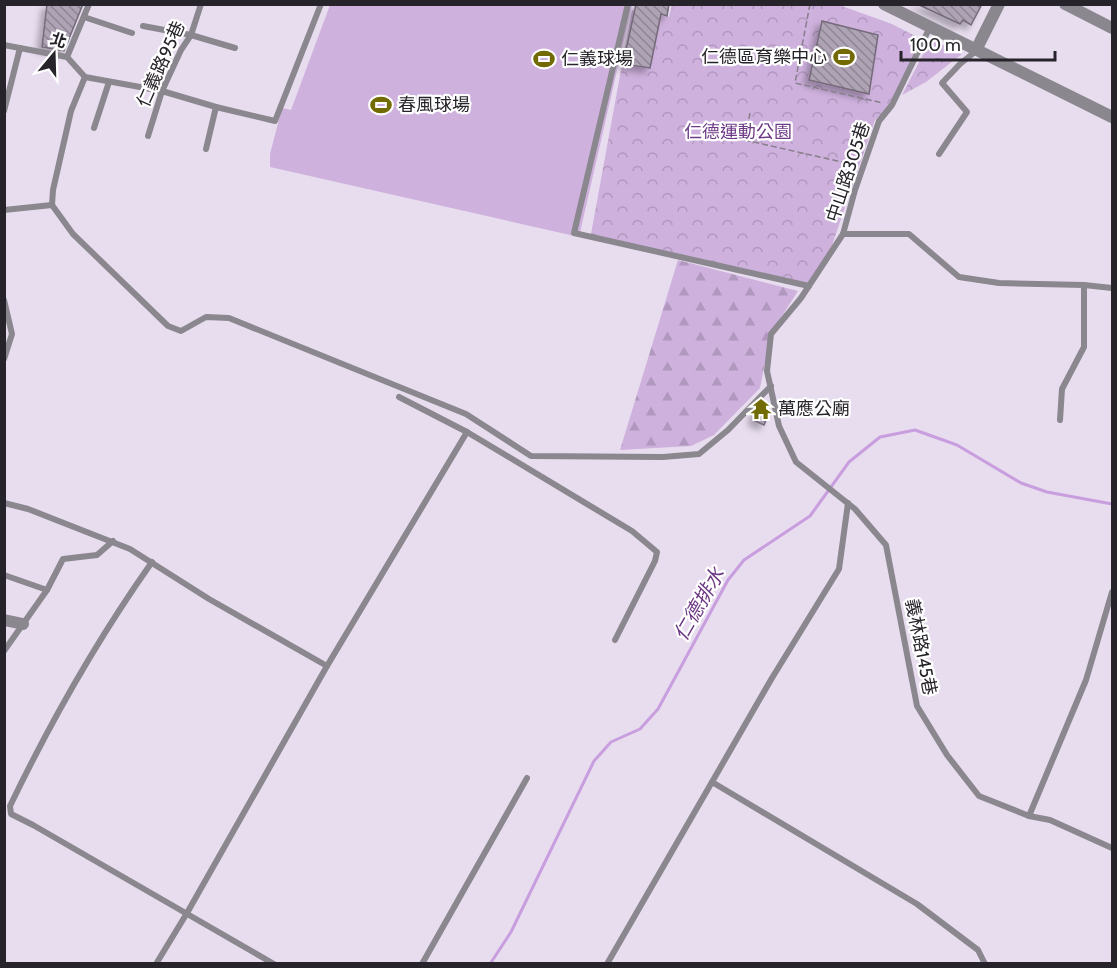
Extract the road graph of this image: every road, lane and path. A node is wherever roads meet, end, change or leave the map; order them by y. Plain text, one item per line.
1 (89, 4) edge
2 (201, 4) edge
3 (321, 4) edge
4 (628, 4) edge
5 (810, 4) edge
6 (884, 4) edge
7 (999, 4) edge
8 (1065, 4) edge
9 (84, 17) junction
10 (143, 26) dead end
11 (930, 27) junction
12 (1113, 28) edge
13 (132, 33) dead end
14 (191, 35) junction
15 (4, 45) edge
16 (20, 48) junction
17 (235, 48) dead end
18 (976, 50) junction
19 (67, 57) junction
20 (85, 77) junction
21 (109, 82) junction
22 (162, 91) junction
23 (892, 105) junction
24 (216, 107) junction
25 (4, 111) edge
26 (750, 113) dead end
27 (1113, 117) edge
28 (94, 128) dead end
29 (148, 136) dead end
30 (206, 149) dead end
31 (939, 154) dead end
32 (864, 167) junction
33 (52, 205) junction
34 (4, 210) edge
35 (843, 234) junction
36 (1084, 285) junction
37 (809, 286) junction
38 (1113, 288) edge
39 (4, 300) edge
40 (7, 324) edge
41 (4, 359) edge
42 (771, 386) junction
43 (399, 397) dead end
44 (1060, 420) dead end
45 (467, 432) junction
46 (4, 503) edge
47 (848, 503) junction
48 (113, 541) junction
49 (152, 562) junction
50 (4, 575) edge
51 (47, 590) junction
52 (1113, 592) edge
53 (4, 620) edge
54 (23, 624) junction
55 (615, 640) dead end
56 (4, 651) edge
57 (327, 666) junction
58 (527, 778) dead end
59 (712, 782) junction
60 (1029, 816) junction
61 (1113, 848) edge
62 (187, 913) junction
63 (156, 963) edge
64 (273, 963) edge
65 (422, 963) edge
66 (607, 963) edge
67 (985, 963) edge

1 - 9 lane
2 - 14 lane, 仁義路95巷
3 - 24 lane
4 - 37 lane
5 - 23 path
6 - 11 street
7 - 18 street
8 - 12 street
9 - 13 lane
9 - 19 lane
10 - 14 lane
11 - 18 street
11 - 23 lane, 中山路305巷
14 - 17 lane
14 - 22 lane, 仁義路95巷
15 - 16 lane
16 - 19 lane
16 - 25 lane
18 - 27 street
18 - 31 lane
19 - 20 lane
20 - 21 lane
20 - 33 lane
21 - 22 lane
21 - 28 lane
22 - 24 lane
22 - 29 lane, 仁義路95巷
23 - 32 lane, 中山路305巷
24 - 30 lane
26 - 32 path
32 - 35 lane, 中山路305巷
33 - 34 lane
33 - 42 lane
35 - 36 lane
35 - 37 lane, 中山路305巷
36 - 38 lane
36 - 44 lane
37 - 42 lane, 中山路305巷
39 - 40 lane
40 - 41 lane
42 - 47 lane, 義林路145巷
43 - 45 lane
45 - 55 lane
45 - 57 lane
46 - 48 lane
47 - 59 lane
47 - 60 lane, 義林路145巷
48 - 49 lane
48 - 51 lane
49 - 57 lane
49 - 62 lane
50 - 51 lane
51 - 54 lane
52 - 60 lane
53 - 54 street
54 - 56 lane
57 - 62 lane
58 - 65 lane
59 - 66 lane
59 - 67 lane
60 - 61 lane, 義林路145巷
62 - 63 lane
62 - 64 lane

